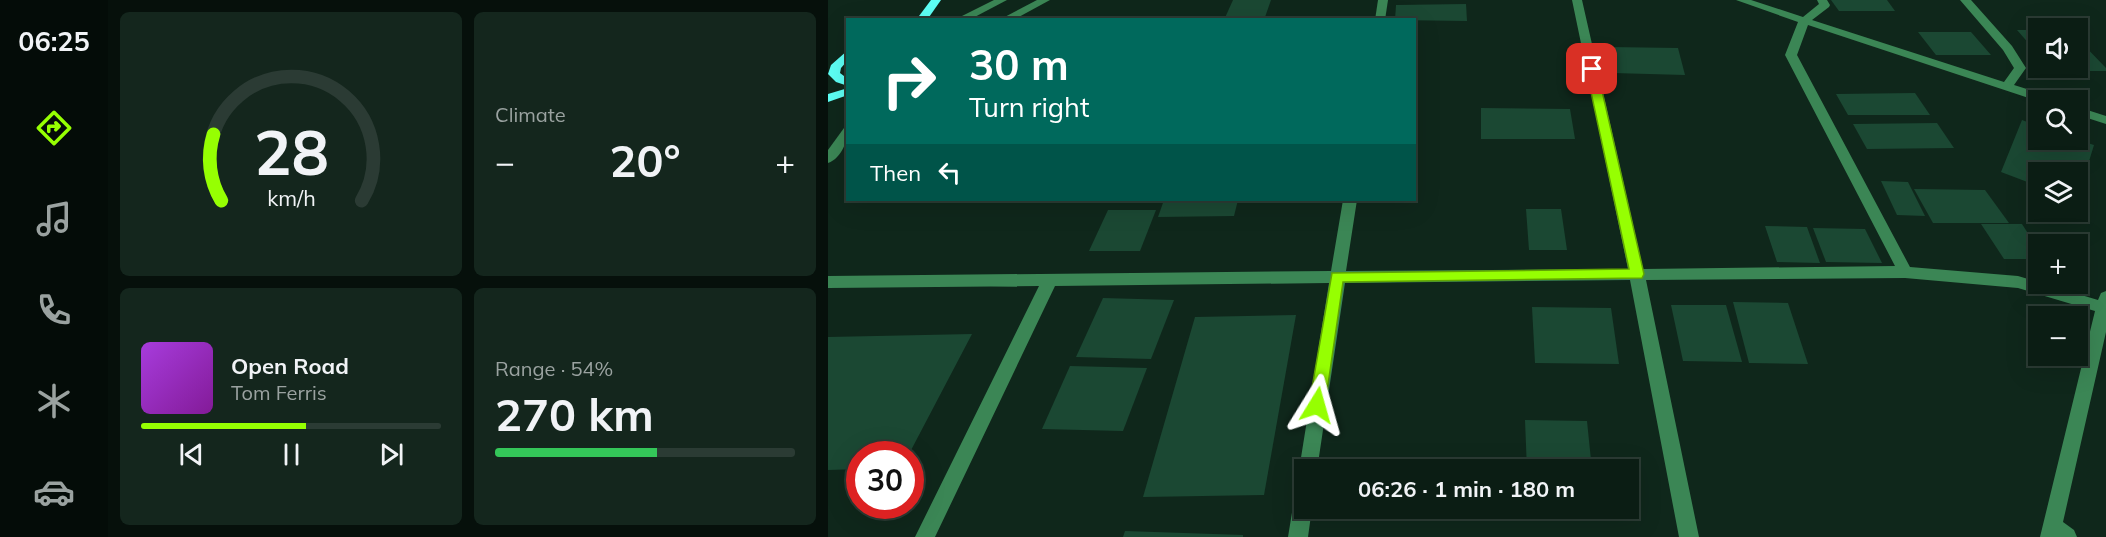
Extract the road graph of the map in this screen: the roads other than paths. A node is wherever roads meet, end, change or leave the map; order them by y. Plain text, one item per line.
1 (936, 0) edge
2 (1002, 0) edge
3 (1045, 0) edge
4 (1383, 0) edge
5 (1577, 0) edge
6 (1741, 0) edge
7 (1822, 0) edge
8 (1965, 0) edge
9 (922, 18) edge
10 (963, 18) edge
11 (1008, 18) edge
12 (1380, 18) edge
13 (1804, 21) junction
14 (846, 55) edge
15 (831, 68) edge
16 (846, 82) edge
17 (2007, 86) junction
18 (846, 92) edge
19 (2028, 93) edge
20 (828, 98) edge
21 (2088, 114) edge
22 (2106, 120) edge
23 (846, 133) edge
24 (828, 159) edge
25 (1350, 201) edge
26 (1905, 272) junction
27 (1637, 274) junction
28 (1337, 277) junction
29 (1050, 280) junction
30 (828, 282) edge
31 (2105, 302) edge
32 (2103, 329) edge
33 (1310, 459) edge
34 (1301, 519) edge
35 (2057, 533) edge
36 (925, 537) edge
37 (1298, 537) edge
38 (1689, 537) edge

1 - 9 main road
2 - 10 street
3 - 11 street
4 - 12 street
5 - 27 street
6 - 13 street
7 - 13 street
8 - 17 street
13 - 17 street
13 - 26 street
14 - 15 main road
15 - 16 main road
17 - 19 street
18 - 20 main road
21 - 22 street
23 - 24 street
25 - 28 street
26 - 27 street
26 - 31 street
27 - 28 street
27 - 38 street
28 - 29 street
28 - 33 street
29 - 30 street
29 - 36 street
31 - 32 street
32 - 35 street
34 - 37 street

